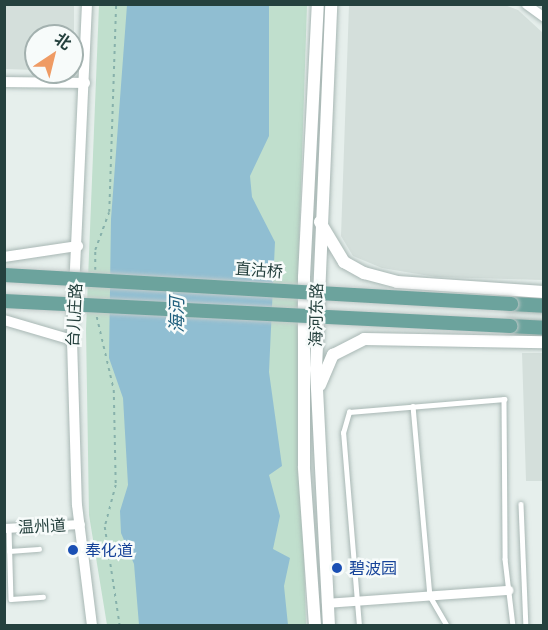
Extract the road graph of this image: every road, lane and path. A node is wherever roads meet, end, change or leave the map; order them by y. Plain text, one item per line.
1 (87, 4) edge
2 (318, 4) edge
3 (331, 4) edge
4 (526, 4) edge
5 (543, 17) edge
6 (4, 82) edge
7 (85, 83) junction
8 (320, 222) junction
9 (78, 246) junction
10 (4, 257) edge
11 (4, 275) edge
12 (543, 292) edge
13 (4, 301) edge
14 (543, 306) edge
15 (4, 320) edge
16 (543, 328) edge
17 (72, 340) junction
18 (543, 342) edge
19 (316, 398) junction
20 (413, 406) junction
21 (520, 504) dead end
22 (80, 524) junction
23 (7, 528) edge
24 (39, 549) dead end
25 (9, 551) junction
26 (508, 590) junction
27 (430, 596) junction
28 (43, 597) dead end
29 (355, 602) junction
30 (326, 603) junction
31 (92, 626) edge
32 (315, 626) edge
33 (329, 626) edge
34 (359, 626) edge
35 (447, 626) edge
36 (513, 626) edge
37 (526, 626) edge

1 - 7 street, 台儿庄路
2 - 32 main road, 海河东路
3 - 8 main road, 海河东路
4 - 5 street
6 - 7 street
7 - 9 street, 台儿庄路
8 - 12 main road
8 - 19 main road, 海河东路
9 - 10 street
9 - 17 street, 台儿庄路
11 - 14 main road, 直沽桥, bridge
13 - 16 main road, bridge
15 - 17 street
17 - 22 street, 台儿庄路
18 - 19 main road
19 - 30 main road, 海河东路
20 - 26 lane
20 - 27 lane
20 - 29 lane
21 - 37 lane
22 - 23 street, 温州道
22 - 31 street, 台儿庄路
23 - 25 lane
24 - 25 lane
25 - 28 lane
26 - 27 street
26 - 36 lane
27 - 29 street
27 - 35 lane
29 - 30 street
29 - 34 lane
30 - 33 main road, 海河东路

